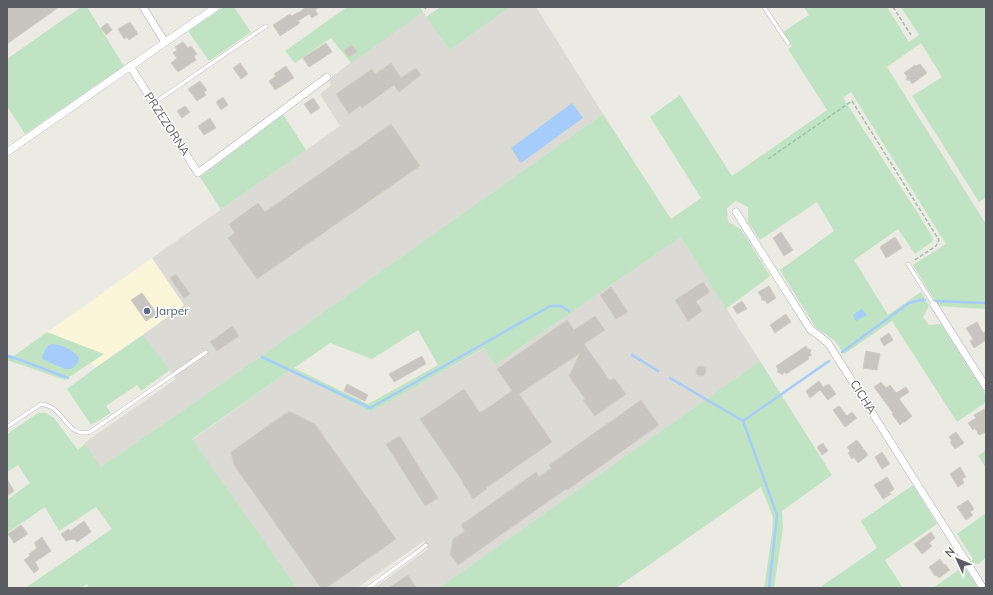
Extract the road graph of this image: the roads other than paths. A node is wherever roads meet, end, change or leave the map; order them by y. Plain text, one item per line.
1 (143, 7) edge
2 (216, 7) edge
3 (764, 7) edge
4 (266, 26) dead end
5 (165, 42) junction
6 (788, 43) dead end
7 (130, 66) junction
8 (327, 77) dead end
9 (154, 103) junction
10 (7, 152) edge
11 (736, 212) dead end
12 (908, 264) road end
13 (934, 305) joint
14 (206, 352) dead end
15 (986, 387) edge
16 (7, 427) edge
17 (426, 545) dead end
18 (368, 588) edge
19 (983, 588) edge

1 - 5 street
2 - 5 street
3 - 6 lane
4 - 9 lane
5 - 7 street
7 - 9 street, PRZEZORNA
7 - 10 street
8 - 9 street, PRZEZORNA
11 - 19 street, CICHA
12 - 13 lane
13 - 15 street
14 - 16 lane
17 - 18 lane

